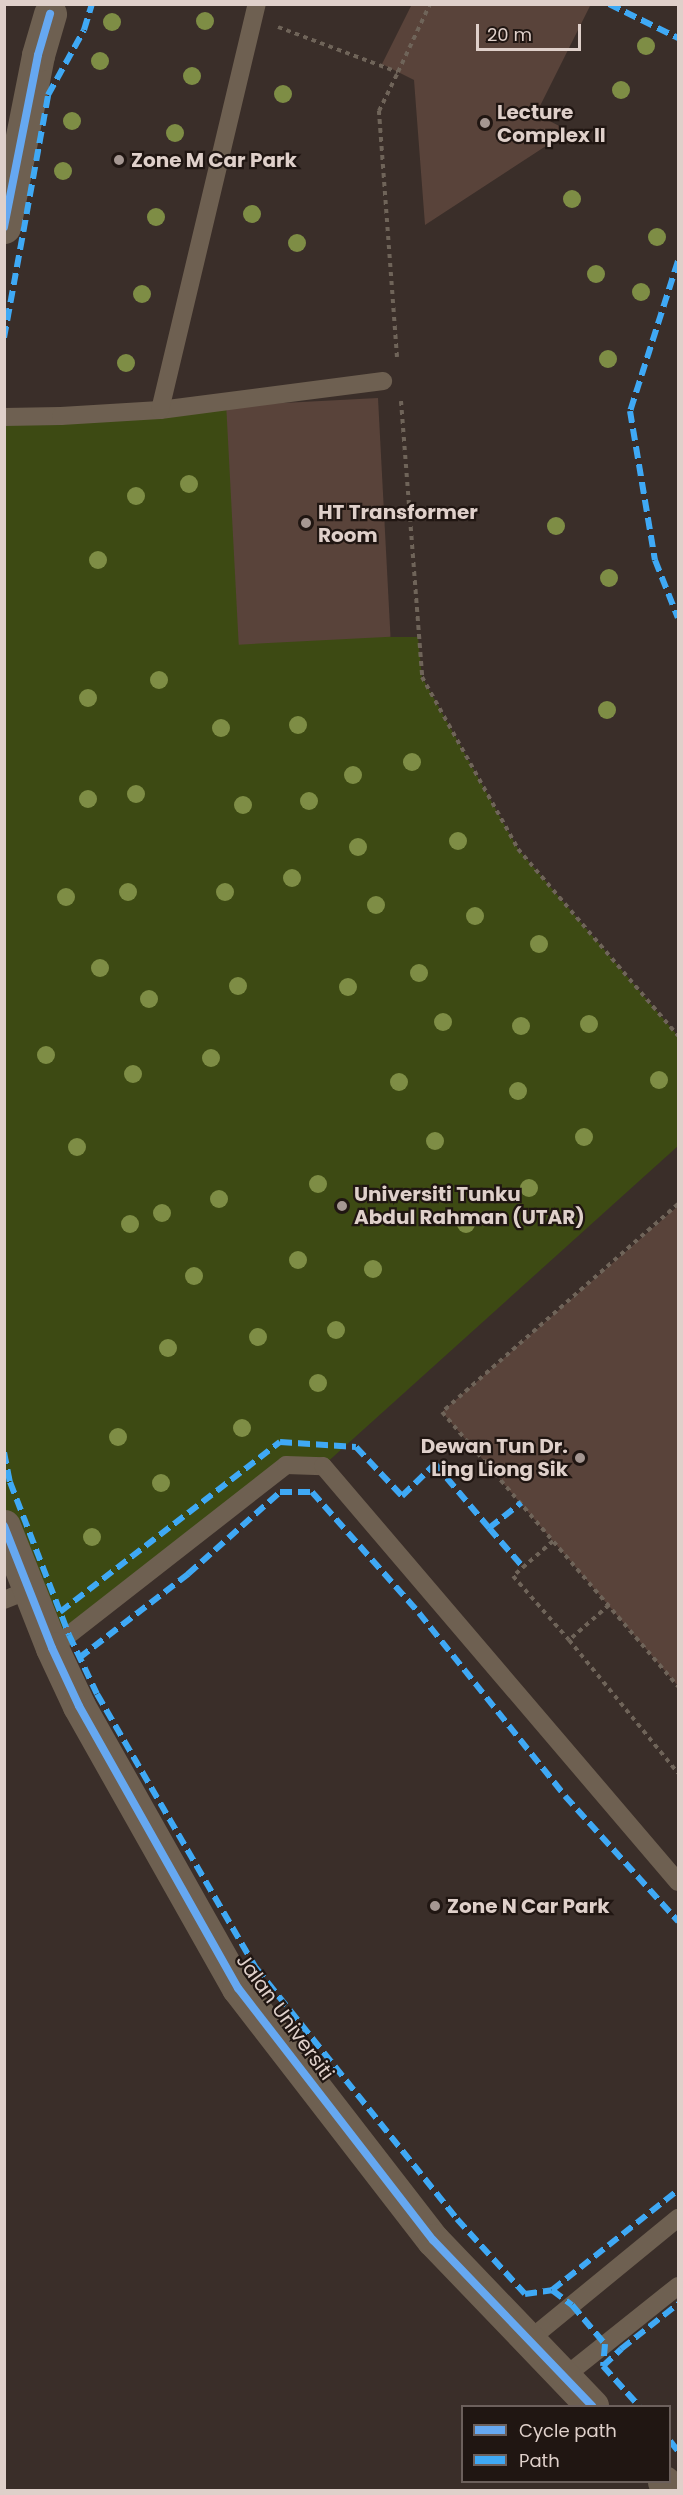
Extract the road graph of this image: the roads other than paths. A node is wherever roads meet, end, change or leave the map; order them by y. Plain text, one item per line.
1 (54, 8) edge
2 (256, 11) edge
3 (4, 227) edge
4 (383, 381) dead end
5 (160, 410) junction
6 (4, 417) edge
7 (4, 1526) edge
8 (17, 1595) edge
9 (52, 1648) junction
10 (678, 1882) edge
11 (678, 2217) edge
12 (678, 2286) edge
13 (529, 2340) junction
14 (564, 2377) junction
15 (591, 2405) edge

1 - 3 street
2 - 5 lane
4 - 5 lane
5 - 6 lane
7 - 8 street, Jalan Universiti
8 - 9 street, Jalan Universiti
9 - 10 lane
9 - 13 street, Jalan Universiti
11 - 13 lane
12 - 14 lane
13 - 14 street, Jalan Universiti
14 - 15 street, Jalan Universiti

